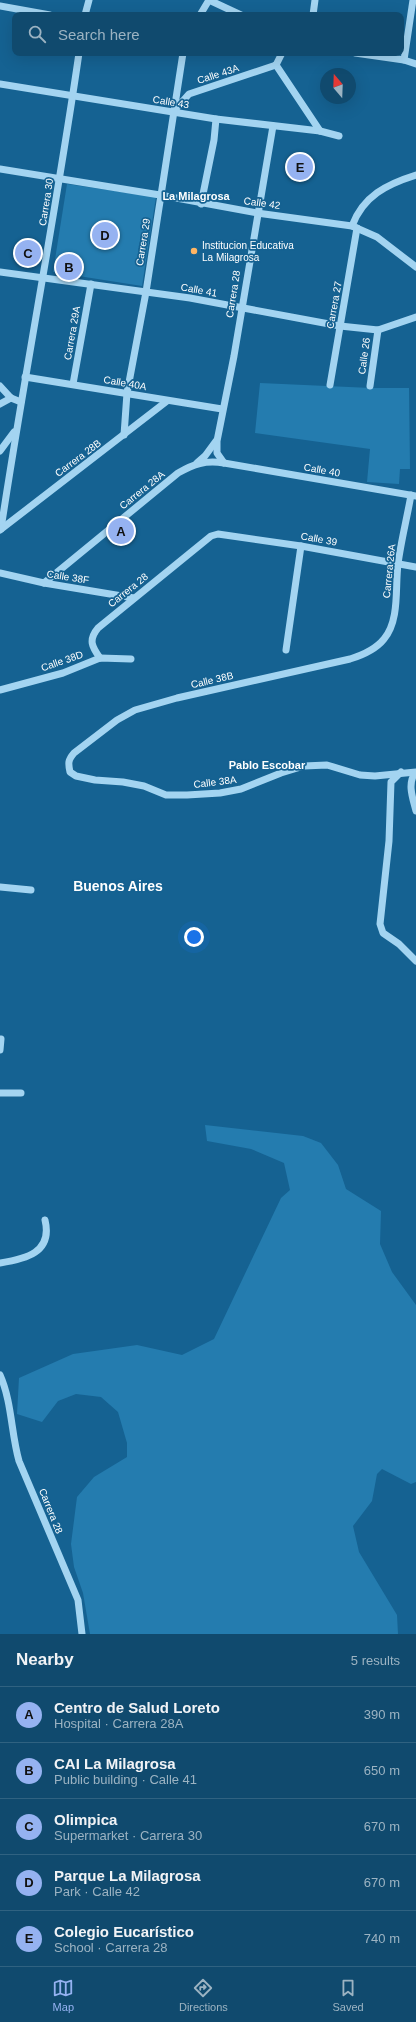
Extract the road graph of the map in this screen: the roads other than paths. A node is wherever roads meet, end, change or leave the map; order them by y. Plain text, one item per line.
1 (88, 0) edge
2 (209, 0) edge
3 (315, 0) edge
4 (413, 0) edge
5 (0, 6) edge
6 (33, 12) edge
7 (86, 12) edge
8 (202, 12) edge
9 (235, 12) edge
10 (313, 12) edge
11 (80, 56) edge
12 (182, 56) edge
13 (280, 56) edge
14 (376, 56) edge
15 (404, 60) junction
16 (416, 64) edge
17 (276, 65) junction
18 (0, 84) edge
19 (73, 97) junction
20 (174, 111) junction
21 (216, 119) junction
22 (273, 126) junction
23 (320, 131) junction
24 (339, 136) dead end
25 (0, 169) edge
26 (416, 175) edge
27 (60, 179) junction
28 (160, 195) junction
29 (201, 204) junction
30 (257, 213) junction
31 (355, 227) junction
32 (416, 267) edge
33 (0, 272) edge
34 (44, 278) junction
35 (91, 284) junction
36 (146, 292) junction
37 (241, 308) junction
38 (416, 317) edge
39 (340, 326) junction
40 (378, 330) junction
41 (25, 377) junction
42 (73, 384) junction
43 (330, 385) dead end
44 (0, 386) edge
45 (370, 386) dead end
46 (127, 393) junction
47 (11, 398) junction
48 (167, 401) junction
49 (21, 402) junction
50 (0, 404) edge
51 (222, 410) junction
52 (17, 424) junction
53 (124, 435) junction
54 (217, 441) junction
55 (0, 451) edge
56 (196, 463) junction
57 (224, 463) junction
58 (413, 495) edge
59 (1, 529) edge
60 (218, 534) joint
61 (301, 546) junction
62 (398, 564) junction
63 (416, 567) edge
64 (0, 573) edge
65 (44, 583) junction
66 (134, 598) junction
67 (378, 645) joint
68 (286, 650) dead end
69 (100, 658) junction
70 (131, 659) dead end
71 (0, 690) edge
72 (68, 764) joint
73 (401, 772) junction
74 (415, 772) edge
75 (416, 811) edge
76 (0, 887) edge
77 (31, 890) dead end
78 (416, 961) edge
79 (2, 1039) dead end
80 (0, 1050) edge
81 (0, 1093) edge
82 (21, 1093) dead end
83 (45, 1220) dead end
84 (0, 1263) edge
85 (0, 1375) edge
86 (82, 1634) edge

1 - 7 street
2 - 8 street
2 - 9 street
3 - 10 street
4 - 15 street
5 - 6 street
11 - 19 street, Carrera 30
12 - 20 street, Carrera 29
13 - 17 street
14 - 15 street
15 - 16 street
17 - 20 street, Calle 43A
17 - 23 street
18 - 19 street, Calle 43
19 - 20 street, Calle 43
19 - 27 street, Carrera 30
20 - 21 street, Calle 43
20 - 28 street, Carrera 29
21 - 22 street, Calle 43
21 - 29 street
22 - 23 street, Calle 43
22 - 30 street, Carrera 28
23 - 24 street, Calle 43
25 - 27 street, Calle 42
26 - 31 street, Carrera 27
27 - 28 street, Calle 42
27 - 34 street, Carrera 30
28 - 29 street, Calle 42
28 - 36 street, Carrera 29
29 - 30 street, Calle 42
30 - 31 street, Calle 42
30 - 37 street, Carrera 28
31 - 32 street, Calle 42
31 - 39 street, Carrera 27
33 - 34 street, Calle 41
34 - 35 street, Calle 41
34 - 41 street, Carrera 30
35 - 36 street, Calle 41
35 - 42 street, Carrera 29A
36 - 37 street, Calle 41
36 - 46 street, Carrera 29
37 - 39 street, Calle 41
37 - 51 street, Carrera 28
38 - 40 street, Calle 41
39 - 40 street, Calle 41
39 - 43 street, Carrera 27
40 - 45 street, Calle 26
41 - 42 street, Calle 40A
41 - 49 street, Carrera 30
42 - 46 street, Calle 40A
44 - 47 street
46 - 48 street, Calle 40A
46 - 53 street, Carrera 29
47 - 49 street
47 - 50 street
48 - 51 street, Calle 40A
48 - 53 street, Carrera 28B
49 - 52 street, Carrera 30
51 - 54 street, Carrera 28
52 - 55 street, Carrera 30
52 - 59 street, Carrera 30
53 - 59 street, Carrera 28B
54 - 56 street
54 - 57 street, Carrera 28
56 - 57 street, Carrera 28A
56 - 65 street, Carrera 28A
57 - 58 street, Calle 40
58 - 62 street, Carrera 26A
60 - 61 street, Calle 39
60 - 66 street, Carrera 28
61 - 62 street, Calle 39
61 - 68 street
62 - 63 street, Calle 39
62 - 67 street, Carrera 26A
64 - 65 street, Calle 38F
65 - 66 street, Calle 38F
66 - 69 street, Carrera 28
67 - 72 street, Calle 38B
69 - 70 street, Calle 38D
69 - 71 street, Calle 38D
72 - 73 street, Calle 38A
73 - 74 street, Calle 38A
73 - 78 street
74 - 75 street
76 - 77 street
79 - 80 street
81 - 82 street
83 - 84 street
85 - 86 street, Carrera 28

